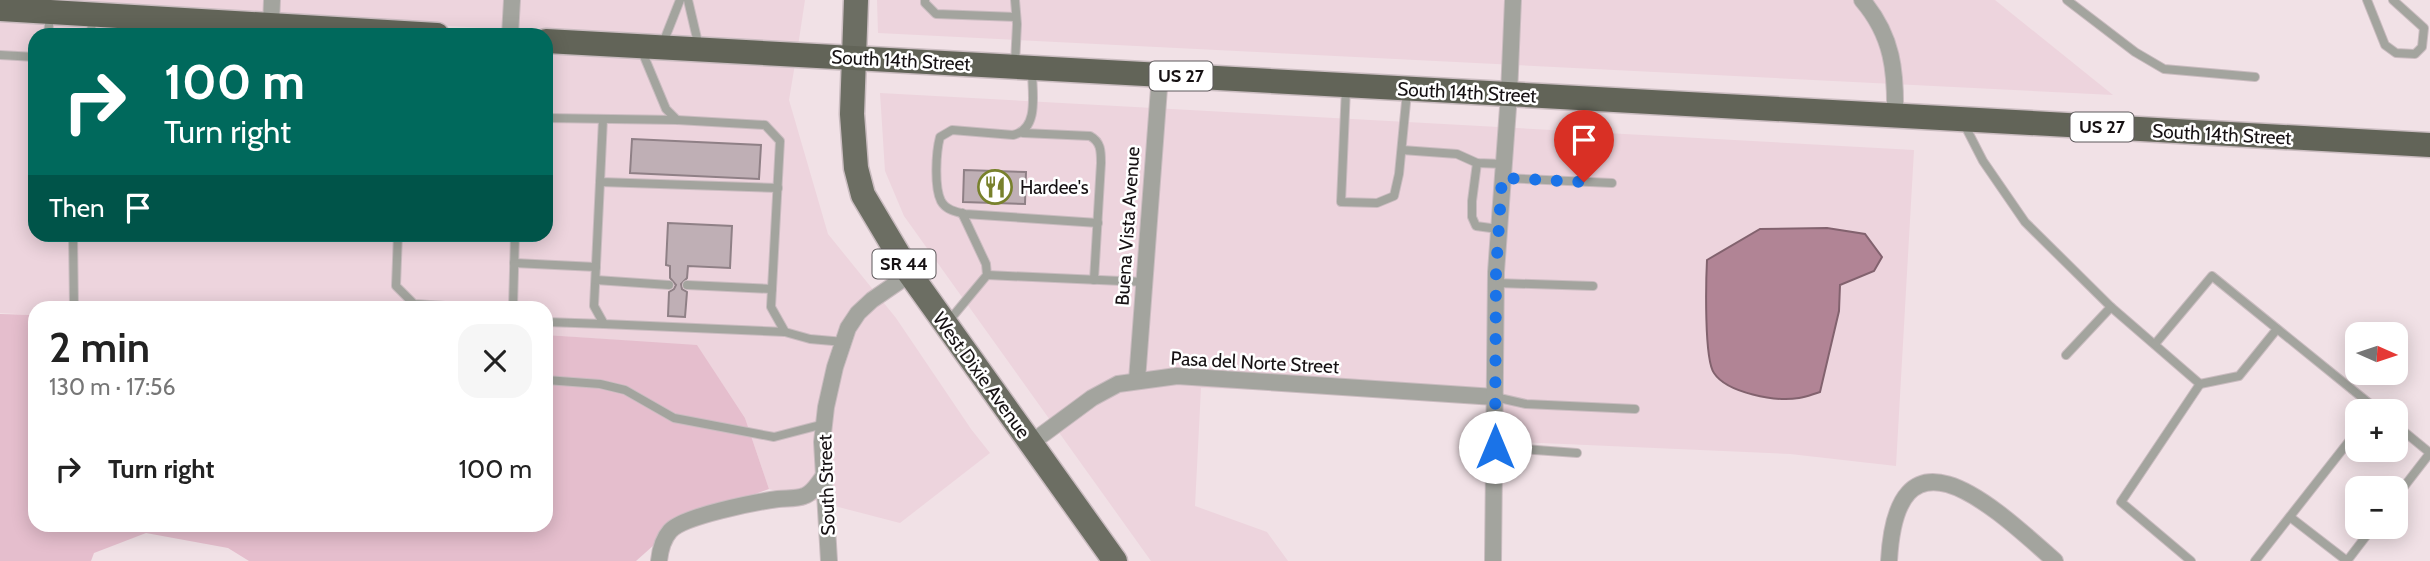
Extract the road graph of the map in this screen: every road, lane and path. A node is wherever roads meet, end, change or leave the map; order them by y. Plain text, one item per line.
1 (272, 0) edge
2 (512, 0) edge
3 (680, 0) edge
4 (688, 0) edge
5 (856, 0) edge
6 (925, 0) edge
7 (1015, 0) edge
8 (1513, 0) edge
9 (1862, 0) edge
10 (2067, 0) edge
11 (2367, 0) edge
12 (2393, 0) edge
13 (0, 9) edge
14 (1016, 17) junction
15 (49, 24) edge
16 (92, 25) edge
17 (199, 28) edge
18 (270, 28) edge
19 (510, 28) edge
20 (553, 41) edge
21 (651, 47) junction
22 (700, 50) junction
23 (0, 55) edge
24 (28, 57) edge
25 (853, 57) junction
26 (1023, 67) junction
27 (1160, 75) junction
28 (2255, 77) dead end
29 (1346, 85) junction
30 (1408, 89) junction
31 (1509, 94) junction
32 (1895, 117) junction
33 (553, 118) edge
34 (603, 119) junction
35 (677, 120) junction
36 (1962, 120) junction
37 (1023, 133) junction
38 (2430, 145) edge
39 (1402, 150) junction
40 (1477, 163) junction
41 (1502, 171) junction
42 (600, 182) junction
43 (1612, 183) dead end
44 (778, 188) junction
45 (962, 214) junction
46 (1098, 223) junction
47 (1498, 229) junction
48 (73, 242) edge
49 (398, 242) edge
50 (515, 242) edge
51 (514, 263) junction
52 (596, 267) junction
53 (910, 274) junction
54 (987, 275) junction
55 (596, 280) junction
56 (1094, 280) junction
57 (1144, 282) junction
58 (1496, 283) junction
59 (669, 285) dead end
60 (687, 285) dead end
61 (1593, 286) dead end
62 (772, 289) junction
63 (74, 301) edge
64 (411, 301) edge
65 (513, 301) edge
66 (2111, 307) junction
67 (553, 322) edge
68 (604, 324) junction
69 (946, 324) junction
70 (2277, 329) junction
71 (785, 332) junction
72 (844, 342) junction
73 (2154, 344) junction
74 (2066, 355) dead end
75 (1137, 380) junction
76 (553, 381) edge
77 (2200, 384) junction
78 (1495, 397) junction
79 (2363, 399) edge
80 (1635, 409) dead end
81 (824, 424) junction
82 (2408, 435) edge
83 (1031, 443) junction
84 (2345, 446) edge
85 (1495, 447) junction
86 (1577, 453) dead end
87 (2430, 453) edge
88 (823, 477) junction
89 (2408, 481) edge
90 (2290, 517) junction
91 (2364, 539) edge
92 (659, 561) edge
93 (829, 561) edge
94 (1115, 561) edge
95 (1493, 561) edge
96 (1889, 561) edge
97 (2054, 561) edge
98 (2191, 561) edge
99 (2255, 561) edge

1 - 18 street
2 - 19 street
3 - 21 lane
4 - 22 lane
5 - 25 main road, SR 44
6 - 14 lane
7 - 14 lane
8 - 31 street
9 - 32 street
10 - 28 lane
11 - 12 lane
13 - 15 highway
14 - 26 lane
15 - 16 highway
16 - 17 highway
20 - 21 highway, South 14th Street / US 27
21 - 22 highway, South 14th Street / US 27
21 - 35 lane
22 - 25 highway, South 14th Street / US 27
23 - 24 lane
25 - 26 highway, South 14th Street / US 27
25 - 53 main road, West Dixie Avenue / SR 44
26 - 27 highway, South 14th Street / US 27
26 - 37 lane
27 - 29 highway, South 14th Street / US 27
27 - 57 street, Buena Vista Avenue
29 - 30 highway, South 14th Street / US 27
29 - 39 lane
30 - 31 highway, South 14th Street / US 27
30 - 39 lane
31 - 32 highway, South 14th Street / US 27
31 - 41 street
32 - 36 highway, South 14th Street / US 27
33 - 34 lane
34 - 35 lane
34 - 42 lane
35 - 44 lane
36 - 38 highway, South 14th Street / US 27
36 - 66 lane
37 - 45 lane
37 - 46 lane
39 - 40 lane
40 - 41 lane
40 - 47 lane
41 - 43 lane
41 - 47 street
42 - 44 lane
42 - 52 lane
44 - 62 lane
45 - 46 lane
45 - 54 lane
46 - 56 lane
47 - 58 street
48 - 63 lane
49 - 64 lane
50 - 51 lane
51 - 52 lane
51 - 65 lane
52 - 55 lane
53 - 69 main road, West Dixie Avenue / SR 44
53 - 72 street, South Street
54 - 56 lane
54 - 69 lane
55 - 59 lane
55 - 68 lane
56 - 57 lane
57 - 75 street, Buena Vista Avenue
58 - 61 lane
58 - 78 street
60 - 62 lane
62 - 71 lane
66 - 73 lane
66 - 74 lane
67 - 68 lane
68 - 71 lane
69 - 83 main road, West Dixie Avenue / SR 44
70 - 73 lane
70 - 77 lane
70 - 79 lane
71 - 72 lane
72 - 81 street, South Street
73 - 77 lane
75 - 78 street, Pasa del Norte Street
75 - 83 street, Pasa del Norte Street
76 - 81 lane
77 - 98 lane
78 - 80 lane
78 - 85 street
81 - 88 street, South Street
82 - 87 lane
83 - 94 main road, West Dixie Avenue / SR 44
84 - 90 lane
85 - 86 lane
85 - 95 street
87 - 89 lane
88 - 92 street
88 - 93 street, South Street
90 - 91 lane
90 - 99 lane
96 - 97 street

